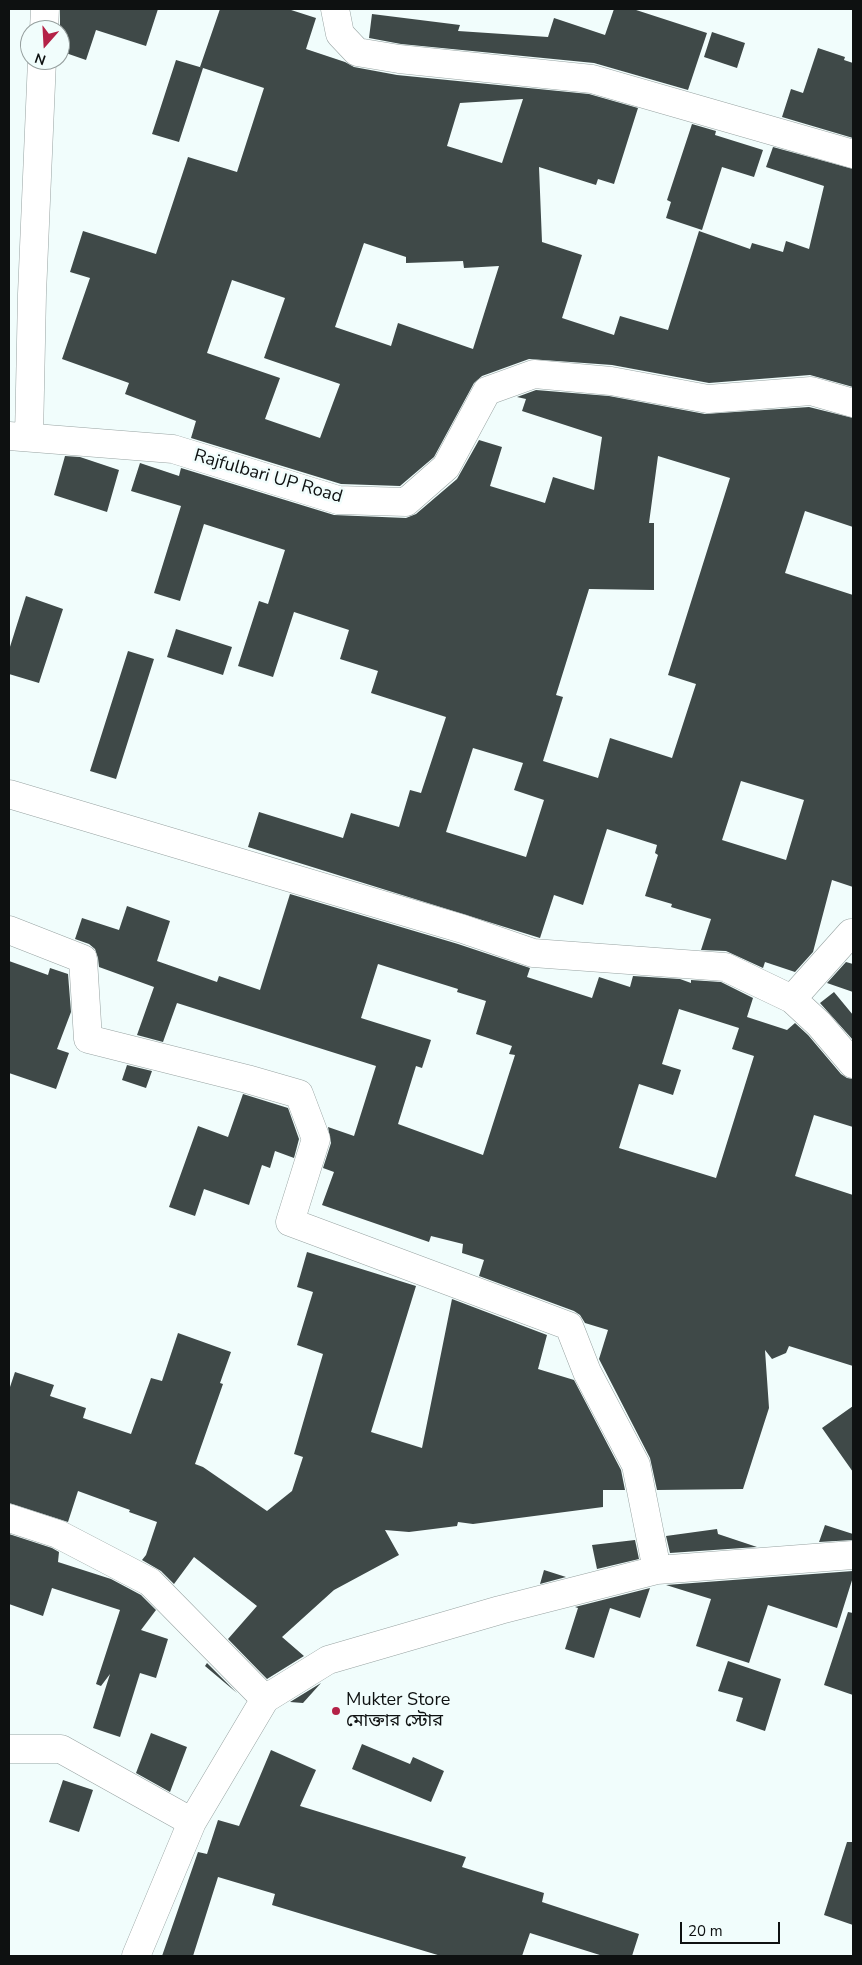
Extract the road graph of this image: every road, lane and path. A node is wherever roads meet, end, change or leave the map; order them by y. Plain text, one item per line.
1 (335, 9) edge
2 (42, 70) edge
3 (853, 154) edge
4 (853, 402) edge
5 (19, 437) edge
6 (9, 794) edge
7 (9, 930) edge
8 (853, 934) edge
9 (792, 999) junction
10 (853, 1064) edge
11 (9, 1518) edge
12 (853, 1555) edge
13 (657, 1570) junction
14 (265, 1699) junction
15 (9, 1749) edge
16 (192, 1822) junction
17 (136, 1956) edge

1 - 3 street
2 - 5 street
4 - 5 street, Rajfulbari UP Road
6 - 9 street
7 - 13 street
8 - 9 street
9 - 10 street
11 - 14 street
12 - 13 street
13 - 14 street
14 - 16 street
15 - 16 street
16 - 17 street

